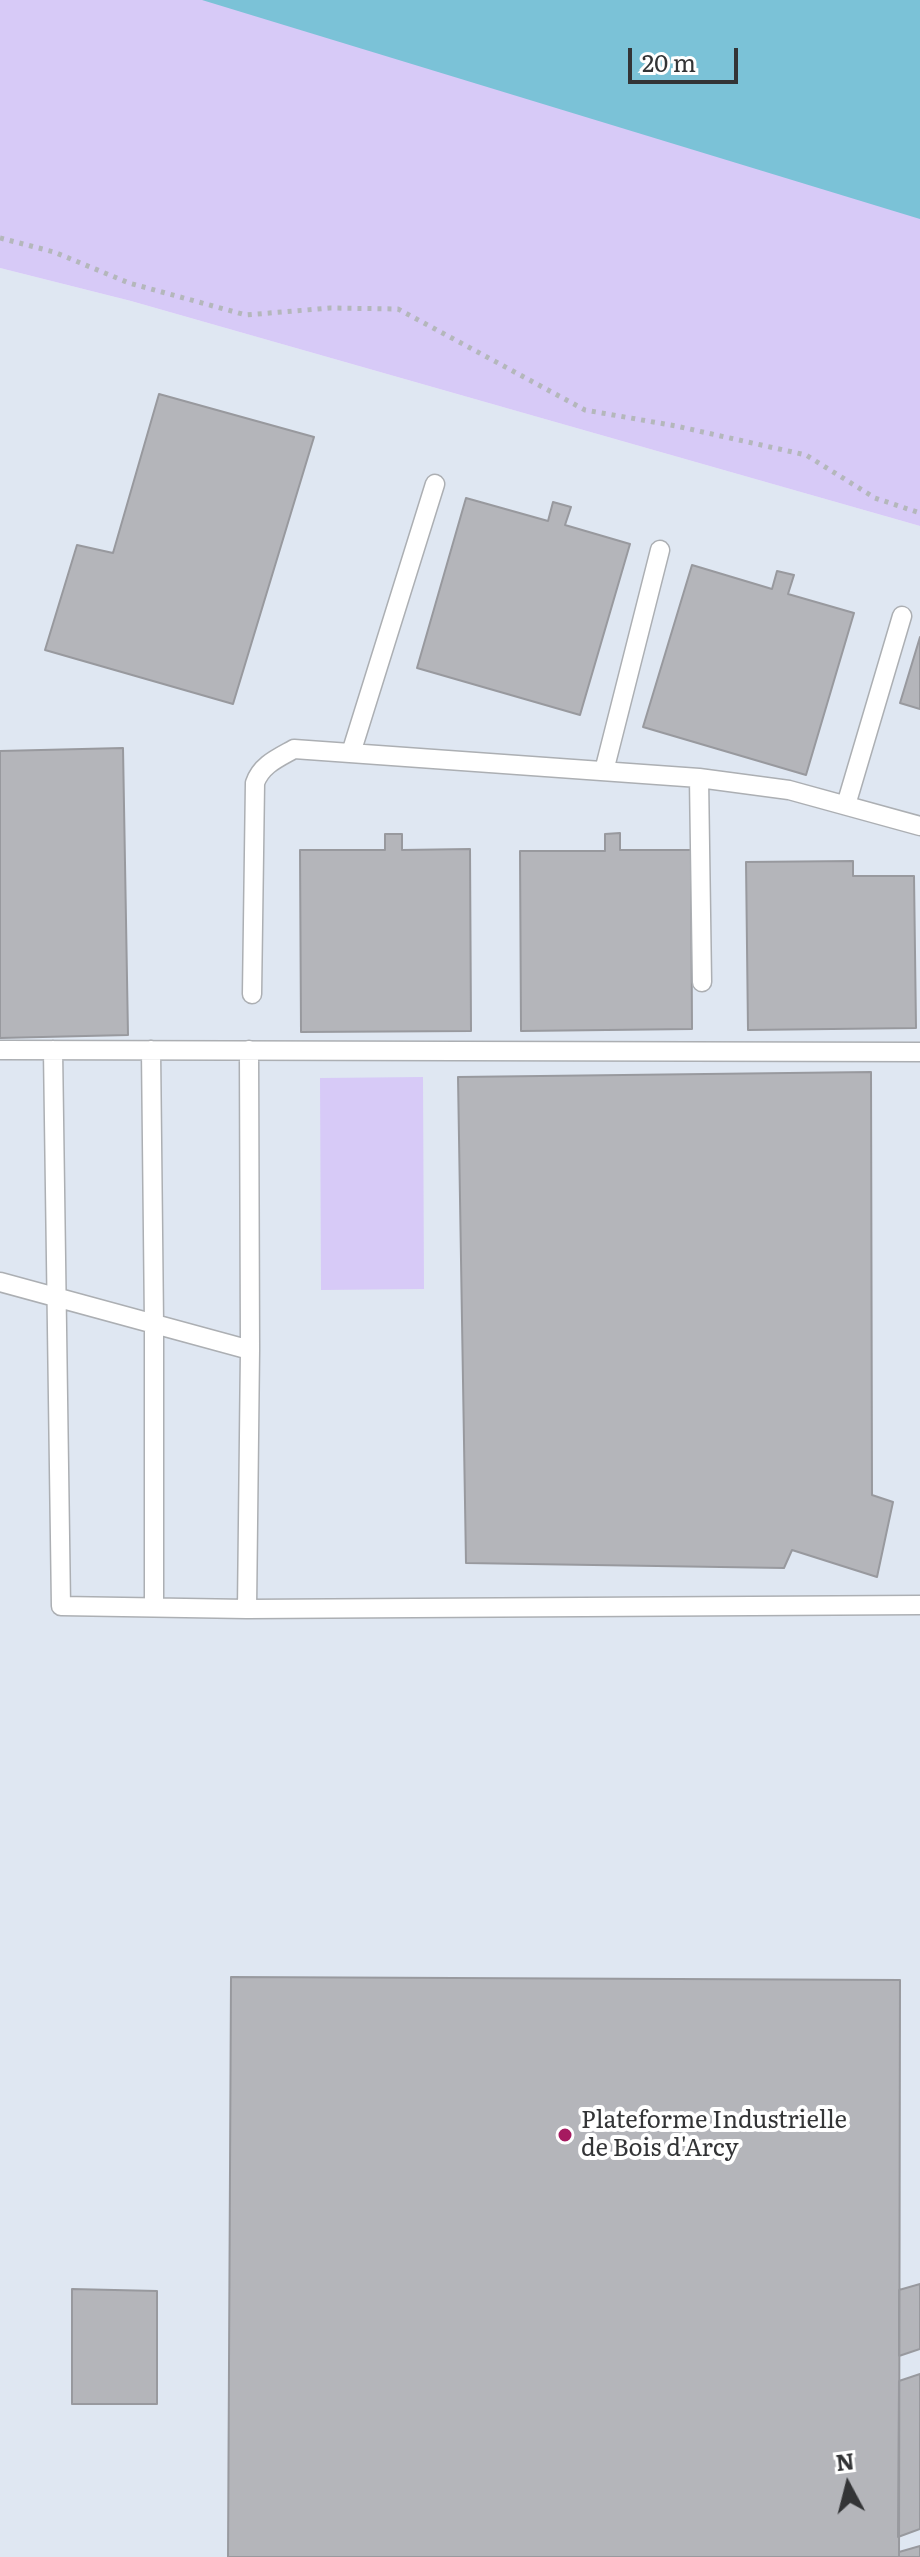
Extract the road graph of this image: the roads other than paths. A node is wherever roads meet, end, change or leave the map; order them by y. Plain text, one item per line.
1 (435, 484) dead end
2 (660, 550) dead end
3 (902, 616) dead end
4 (351, 753) junction
5 (604, 771) junction
6 (699, 778) junction
7 (846, 805) junction
8 (920, 826) edge
9 (702, 982) dead end
10 (252, 994) dead end
11 (0, 1050) edge
12 (53, 1050) junction
13 (151, 1050) junction
14 (249, 1050) junction
15 (920, 1052) edge
16 (0, 1282) edge
17 (55, 1297) junction
18 (154, 1324) junction
19 (250, 1350) junction
20 (920, 1605) edge
21 (154, 1607) junction
22 (247, 1609) junction

1 - 4 lane
2 - 5 lane
3 - 7 lane
4 - 5 lane
4 - 10 lane
5 - 6 lane
6 - 7 lane
6 - 9 lane
7 - 8 lane
11 - 12 lane
12 - 13 lane
12 - 17 lane
13 - 14 lane
13 - 18 lane
14 - 15 lane
14 - 19 lane
16 - 17 lane
17 - 18 lane
17 - 21 lane
18 - 19 lane
18 - 21 lane
19 - 22 lane
20 - 22 lane
21 - 22 lane

